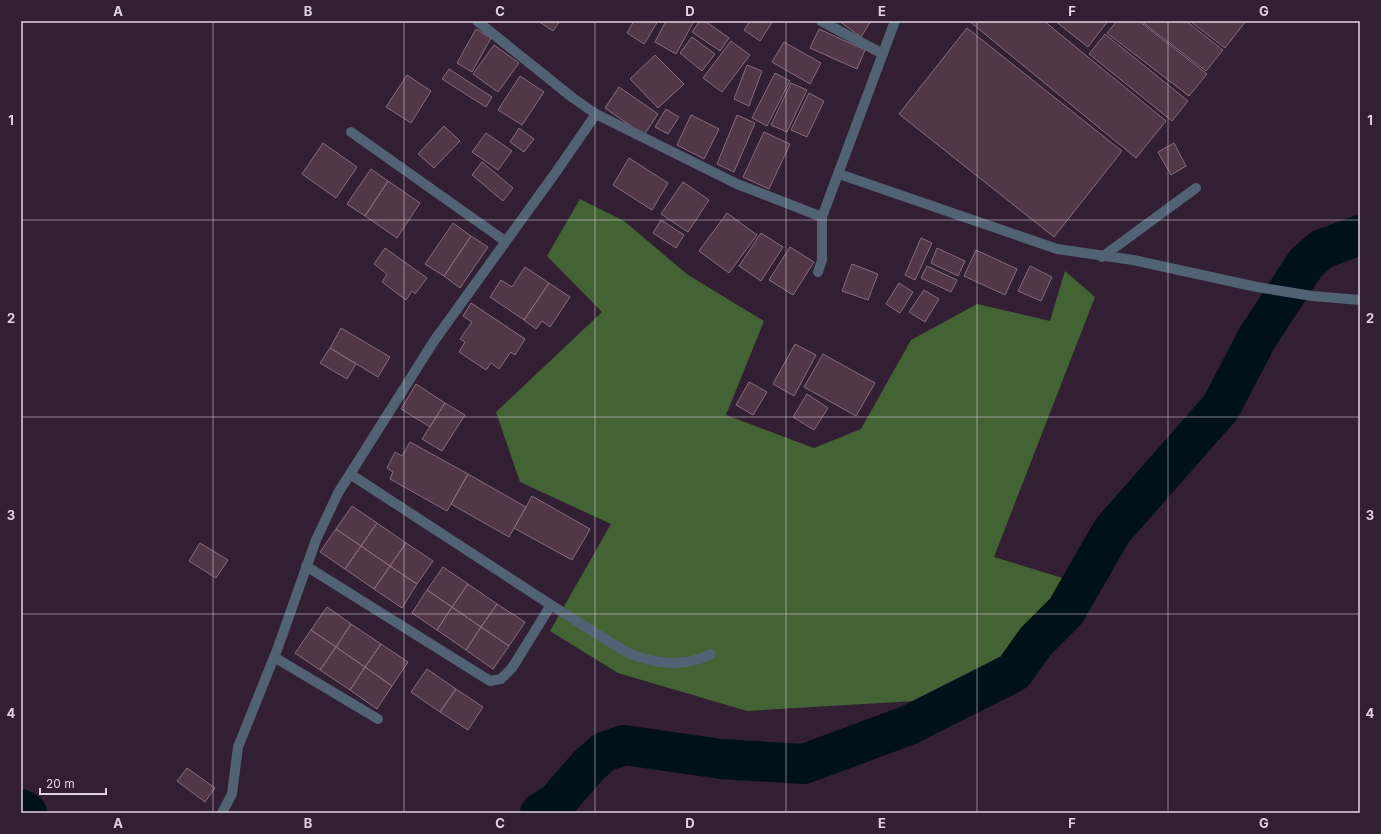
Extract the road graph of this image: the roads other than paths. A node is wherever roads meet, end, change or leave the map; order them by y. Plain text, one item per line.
1 (477, 21) edge
2 (821, 21) edge
3 (895, 21) edge
4 (883, 54) junction
5 (596, 114) junction
6 (351, 132) dead end
7 (839, 174) junction
8 (1196, 188) dead end
9 (822, 217) junction
10 (506, 241) junction
11 (1102, 257) junction
12 (818, 272) dead end
13 (1360, 300) edge
14 (350, 474) junction
15 (306, 566) junction
16 (551, 605) junction
17 (711, 654) dead end
18 (274, 656) junction
19 (378, 719) dead end
20 (222, 813) edge

1 - 5 street
2 - 4 street
3 - 4 street
4 - 7 street
5 - 9 street
5 - 10 street
6 - 10 street
7 - 9 street
7 - 11 street
8 - 11 street
9 - 12 street
10 - 14 street
11 - 13 street
14 - 15 street
14 - 16 street
15 - 16 street
15 - 18 street
16 - 17 street
18 - 19 street
18 - 20 street

